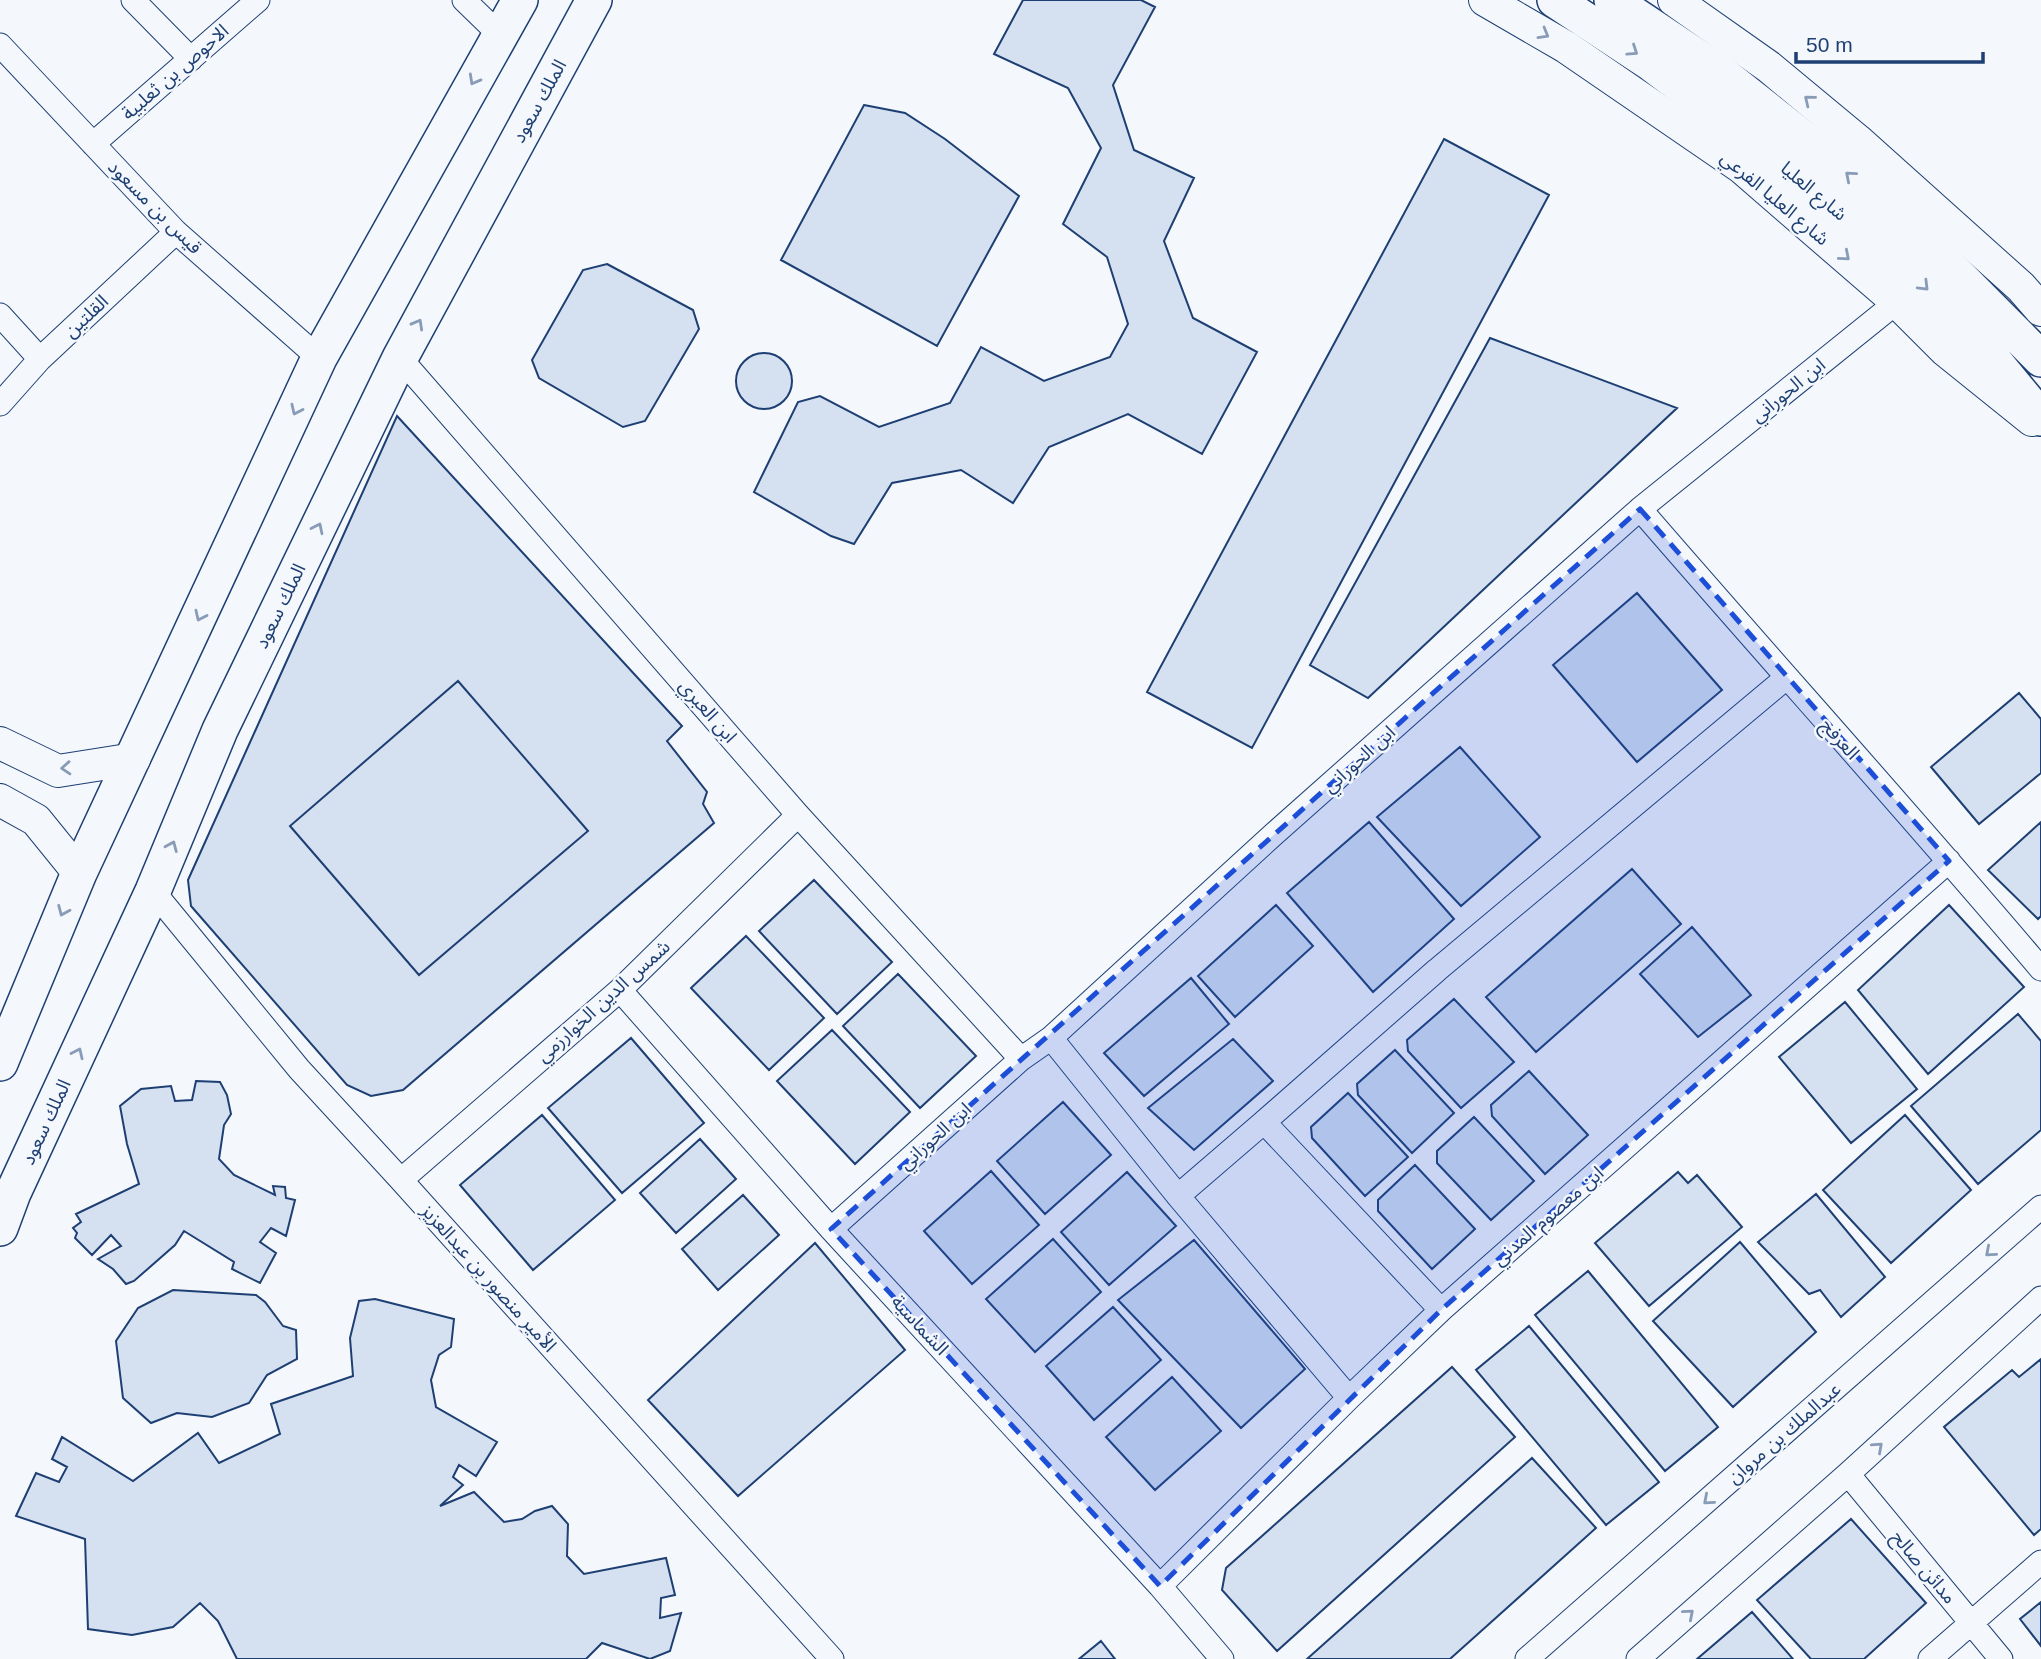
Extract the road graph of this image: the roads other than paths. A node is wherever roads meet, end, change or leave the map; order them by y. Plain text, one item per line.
1 (133, 0) edge
2 (258, 0) edge
3 (464, 0) edge
4 (520, 0) edge
5 (594, 0) edge
6 (1485, 0) edge
7 (1555, 0) edge
8 (1612, 0) edge
9 (1674, 0) edge
10 (499, 35) junction
11 (0, 45) edge
12 (191, 59) junction
13 (93, 144) junction
14 (176, 232) junction
15 (1897, 302) junction
16 (2041, 310) edge
17 (0, 315) edge
18 (319, 358) junction
19 (400, 358) junction
20 (40, 359) junction
21 (2041, 359) edge
22 (0, 404) edge
23 (2041, 418) edge
24 (2041, 426) edge
25 (1640, 509) junction
26 (1786, 678) junction
27 (0, 743) edge
28 (0, 751) edge
29 (134, 759) junction
30 (0, 783) edge
31 (0, 800) edge
32 (798, 815) junction
33 (1949, 861) junction
34 (79, 873) junction
35 (153, 891) junction
36 (2041, 969) edge
37 (620, 990) junction
38 (1051, 1038) junction
39 (1021, 1059) junction
40 (0, 1063) edge
41 (1264, 1122) junction
42 (401, 1180) junction
43 (1178, 1196) junction
44 (2041, 1207) edge
45 (0, 1228) edge
46 (831, 1228) junction
47 (2041, 1298) edge
48 (1441, 1310) junction
49 (1349, 1398) junction
50 (1847, 1474) junction
51 (2041, 1563) edge
52 (1160, 1586) junction
53 (1971, 1623) junction
54 (831, 1659) edge
55 (1222, 1659) edge
56 (1527, 1659) edge
57 (1638, 1659) edge
58 (1930, 1659) edge
59 (2001, 1659) edge

1 - 12 street
2 - 12 street, الاحوص بن ثعلبية
3 - 10 street
4 - 10 main road
19 -> 5 main road, الملك سعود
6 -> 15 street, شارع العليا الفرعي
7 -> 23 main road, شارع العليا
21 -> 8 main road, شارع العليا
16 -> 9 street
10 -> 18 main road
11 - 13 street, قيس بن مسعود
12 - 13 street, الاحوص بن ثعلبية
13 - 14 street, قيس بن مسعود
14 - 18 street, قيس بن مسعود
14 - 20 street, القلتين
15 - 24 street, شارع العليا الفرعي
15 - 25 street, ابن الحوراني
17 - 20 street
18 -> 29 main road
19 - 32 street, ابن العبري
35 -> 19 main road, الملك سعود
20 - 22 street, القلتين
25 - 26 street, العرفج
25 - 38 street, ابن الحوراني
26 - 33 street, العرفج
26 - 41 street
29 -> 27 street
28 - 30 street
29 - 34 main road
31 - 34 street
32 - 37 street, شمس الدين الخوارزمي
32 - 39 street, ابن العبري
33 - 36 street, العرفج
33 - 48 street, ابن معصوم المدني
34 -> 40 main road
35 - 42 street, الأمير منصور بن عبدالعزيز
45 -> 35 main road, الملك سعود
37 - 42 street, شمس الدين الخوارزمي
37 - 46 street, الشماسية
38 - 39 street, ابن الحوراني
38 - 43 street
39 - 46 street, ابن الحوراني
41 - 43 street
41 - 48 street
42 - 54 street, الأمير منصور بن عبدالعزيز
43 - 49 street
44 -> 56 street, عبدالملك بن مروان
46 - 52 street, الشماسية
50 -> 47 street
48 - 49 street, ابن معصوم المدني
49 - 52 street, ابن معصوم المدني
50 - 53 street, مدائن صالح
57 -> 50 street
51 - 53 street
52 - 55 street, الشماسية
53 - 58 street
53 - 59 street, مدائن صالح

